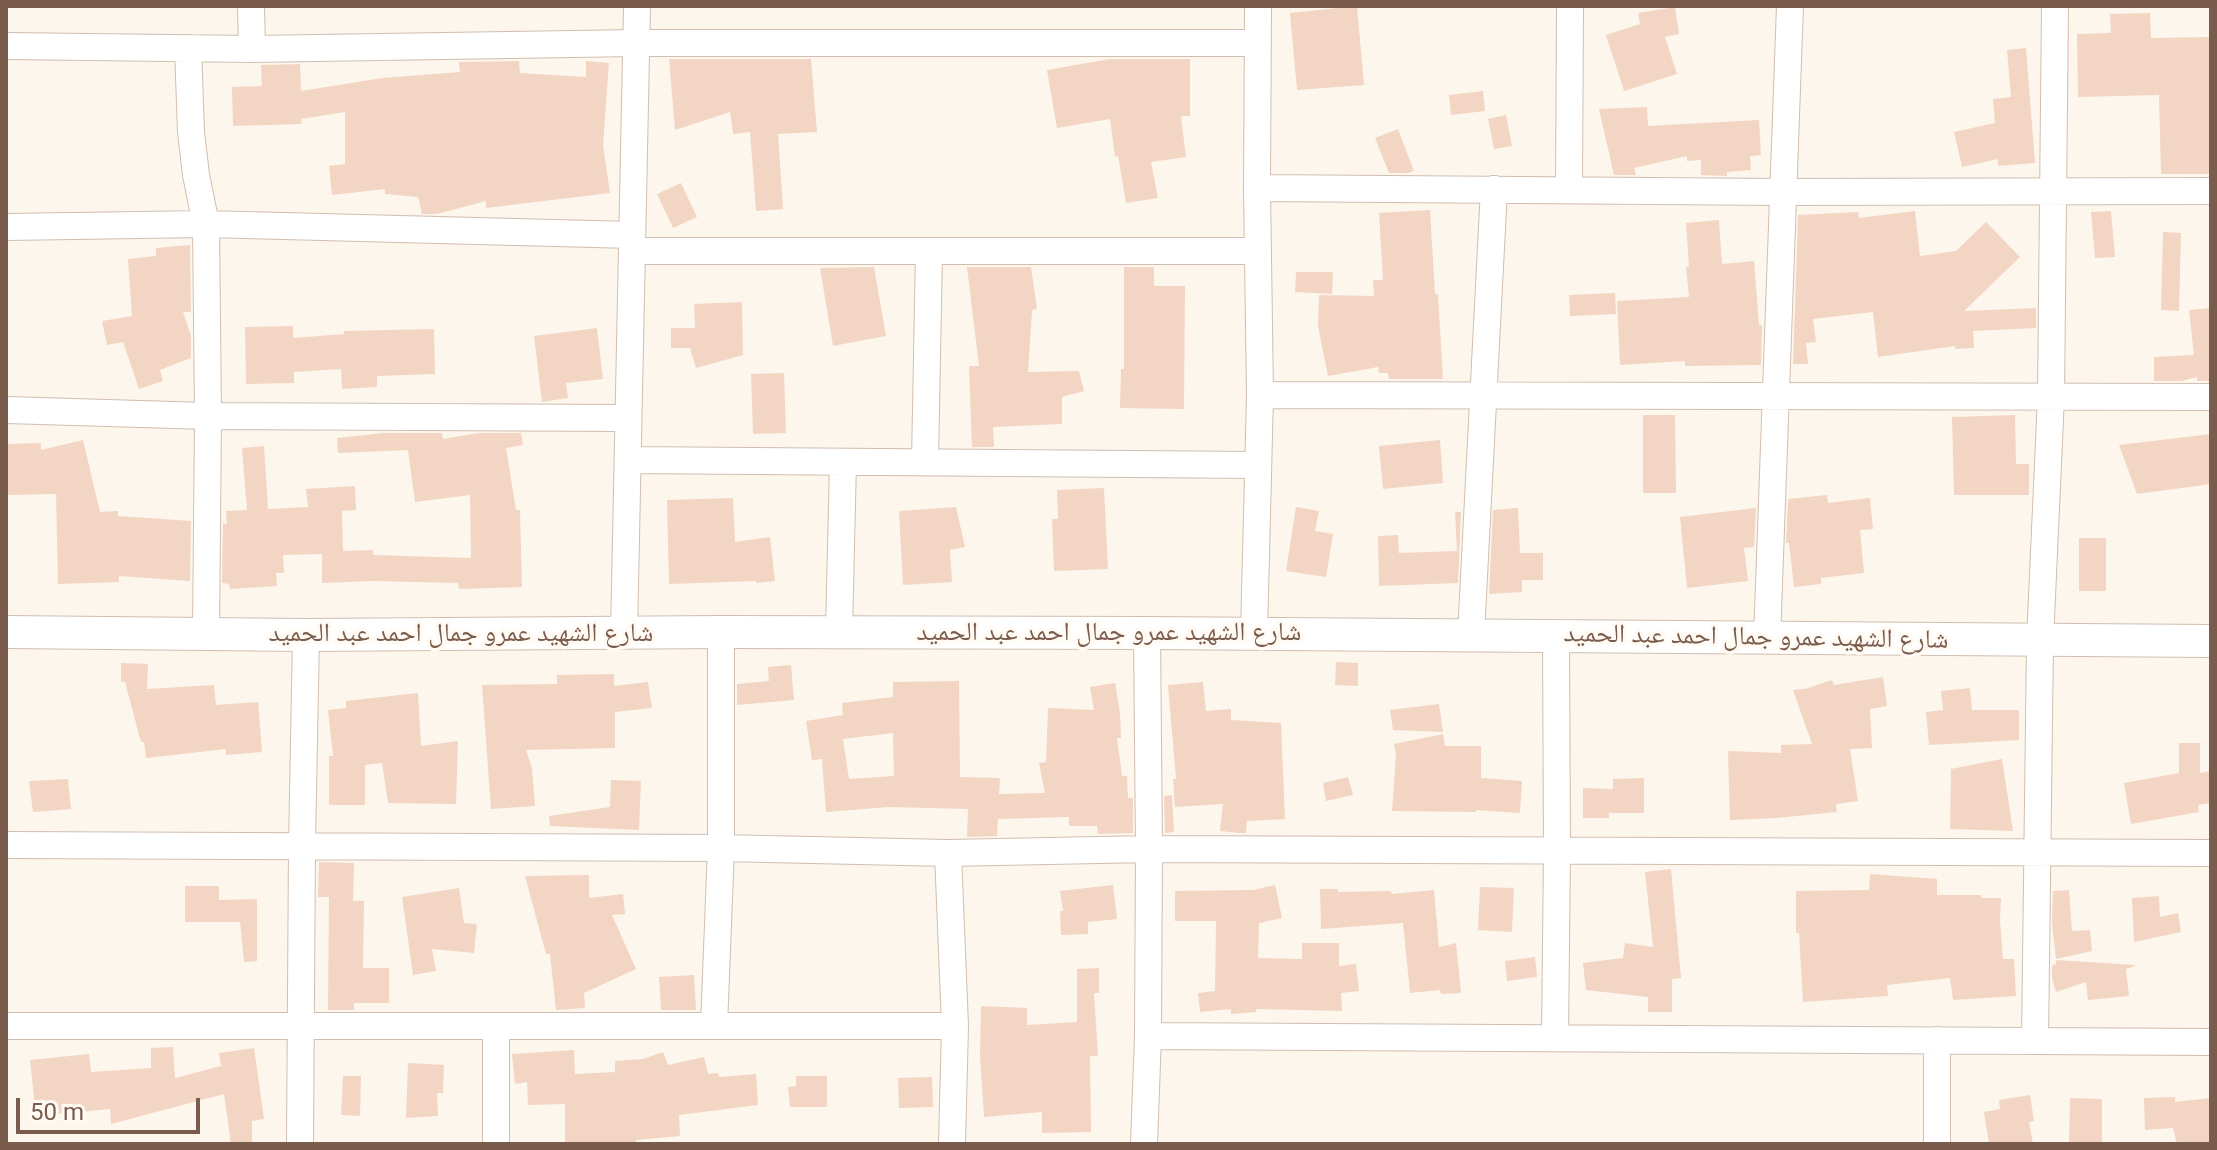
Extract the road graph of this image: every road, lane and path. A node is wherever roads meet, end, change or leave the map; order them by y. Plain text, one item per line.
1 (251, 6) edge
2 (637, 6) edge
3 (1258, 6) edge
4 (1570, 6) edge
5 (1790, 6) edge
6 (2055, 6) edge
7 (637, 43) junction
8 (1258, 43) junction
9 (6, 46) edge
10 (188, 48) junction
11 (252, 49) junction
12 (1257, 188) junction
13 (1494, 189) junction
14 (1569, 189) junction
15 (2053, 191) junction
16 (2211, 191) edge
17 (1783, 192) junction
18 (206, 224) junction
19 (6, 227) edge
20 (632, 243) junction
21 (929, 251) junction
22 (1258, 251) junction
23 (1260, 395) junction
24 (1484, 395) junction
25 (2051, 397) junction
26 (2211, 397) edge
27 (1775, 398) junction
28 (6, 410) edge
29 (208, 416) junction
30 (628, 418) junction
31 (628, 460) junction
32 (843, 462) junction
33 (925, 462) junction
34 (1257, 465) junction
35 (6, 632) edge
36 (721, 632) junction
37 (839, 632) junction
38 (1147, 633) junction
39 (206, 634) junction
40 (624, 634) junction
41 (1254, 634) junction
42 (306, 635) junction
43 (1471, 635) junction
44 (1556, 636) junction
45 (1767, 639) junction
46 (2040, 641) junction
47 (2211, 641) edge
48 (6, 845) edge
49 (302, 846) junction
50 (721, 848) junction
51 (1149, 849) junction
52 (1557, 851) junction
53 (2038, 852) junction
54 (948, 853) junction
55 (2211, 853) edge
56 (6, 1026) edge
57 (301, 1026) junction
58 (496, 1026) junction
59 (714, 1026) junction
60 (955, 1026) junction
61 (1148, 1036) junction
62 (1555, 1038) junction
63 (1937, 1040) junction
64 (2035, 1041) junction
65 (2211, 1042) edge
66 (300, 1144) edge
67 (496, 1144) edge
68 (952, 1144) edge
69 (1144, 1144) edge
70 (1937, 1144) edge

1 - 11 street
2 - 7 street
3 - 8 street
4 - 14 street
5 - 17 street
6 - 15 street
7 - 8 street
7 - 11 street
7 - 20 street
8 - 12 street
9 - 10 street
10 - 11 street
10 - 18 street
12 - 13 street
12 - 22 street
13 - 14 street
13 - 24 street
14 - 17 street
15 - 16 street
15 - 17 street
15 - 25 street
17 - 27 street
18 - 19 street
18 - 20 street
18 - 29 street
20 - 21 street
20 - 30 street
21 - 22 street
21 - 33 street
22 - 23 street
23 - 24 street
23 - 34 street
24 - 27 street
24 - 43 street
25 - 26 street
25 - 27 street
25 - 46 street
27 - 45 street
28 - 29 street
29 - 30 street
29 - 39 street
30 - 31 street
31 - 32 street
31 - 40 street
32 - 33 street
32 - 37 street
33 - 34 street
34 - 41 street
35 - 39 street, شارع الشهيد عمرو جمال احمد عبد الحميد
36 - 37 street, شارع الشهيد عمرو جمال احمد عبد الحميد
36 - 40 street, شارع الشهيد عمرو جمال احمد عبد الحميد
36 - 50 street
37 - 38 street, شارع الشهيد عمرو جمال احمد عبد الحميد
38 - 41 street, شارع الشهيد عمرو جمال احمد عبد الحميد
38 - 51 street
39 - 42 street, شارع الشهيد عمرو جمال احمد عبد الحميد
40 - 42 street, شارع الشهيد عمرو جمال احمد عبد الحميد
41 - 43 street, شارع الشهيد عمرو جمال احمد عبد الحميد
42 - 49 street
43 - 44 street, شارع الشهيد عمرو جمال احمد عبد الحميد
44 - 45 street, شارع الشهيد عمرو جمال احمد عبد الحميد
44 - 52 street
45 - 46 street, شارع الشهيد عمرو جمال احمد عبد الحميد
46 - 47 street, شارع الشهيد عمرو جمال احمد عبد الحميد
46 - 53 street
48 - 49 street
49 - 50 street
49 - 57 street
50 - 54 street
50 - 59 street
51 - 52 street
51 - 54 street
51 - 61 street
52 - 53 street
52 - 62 street
53 - 55 street
53 - 64 street
54 - 60 street
56 - 57 street
57 - 58 street
57 - 66 street
58 - 59 street
58 - 67 street
59 - 60 street
60 - 68 street
61 - 62 street
61 - 69 street
62 - 63 street
63 - 64 street
63 - 70 street
64 - 65 street

